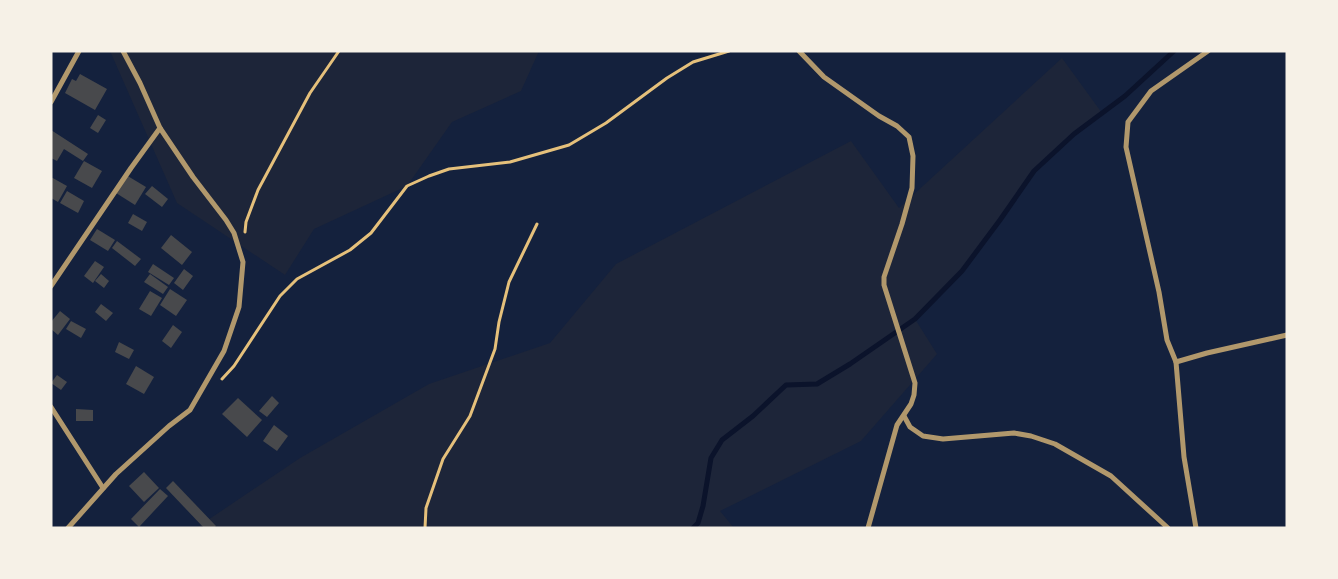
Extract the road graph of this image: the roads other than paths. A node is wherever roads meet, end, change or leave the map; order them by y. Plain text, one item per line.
1 (79, 51) edge
2 (123, 51) edge
3 (800, 51) edge
4 (1208, 51) edge
5 (51, 102) edge
6 (160, 128) junction
7 (51, 286) edge
8 (1287, 335) edge
9 (1176, 362) junction
10 (51, 407) edge
11 (904, 416) junction
12 (103, 488) junction
13 (68, 528) edge
14 (868, 528) edge
15 (1168, 528) edge
16 (1196, 528) edge

1 - 5 street
2 - 6 street
3 - 11 street
4 - 9 street
6 - 7 street
6 - 12 street
8 - 9 street
9 - 16 street
10 - 12 street
11 - 14 street
11 - 15 street
12 - 13 street

